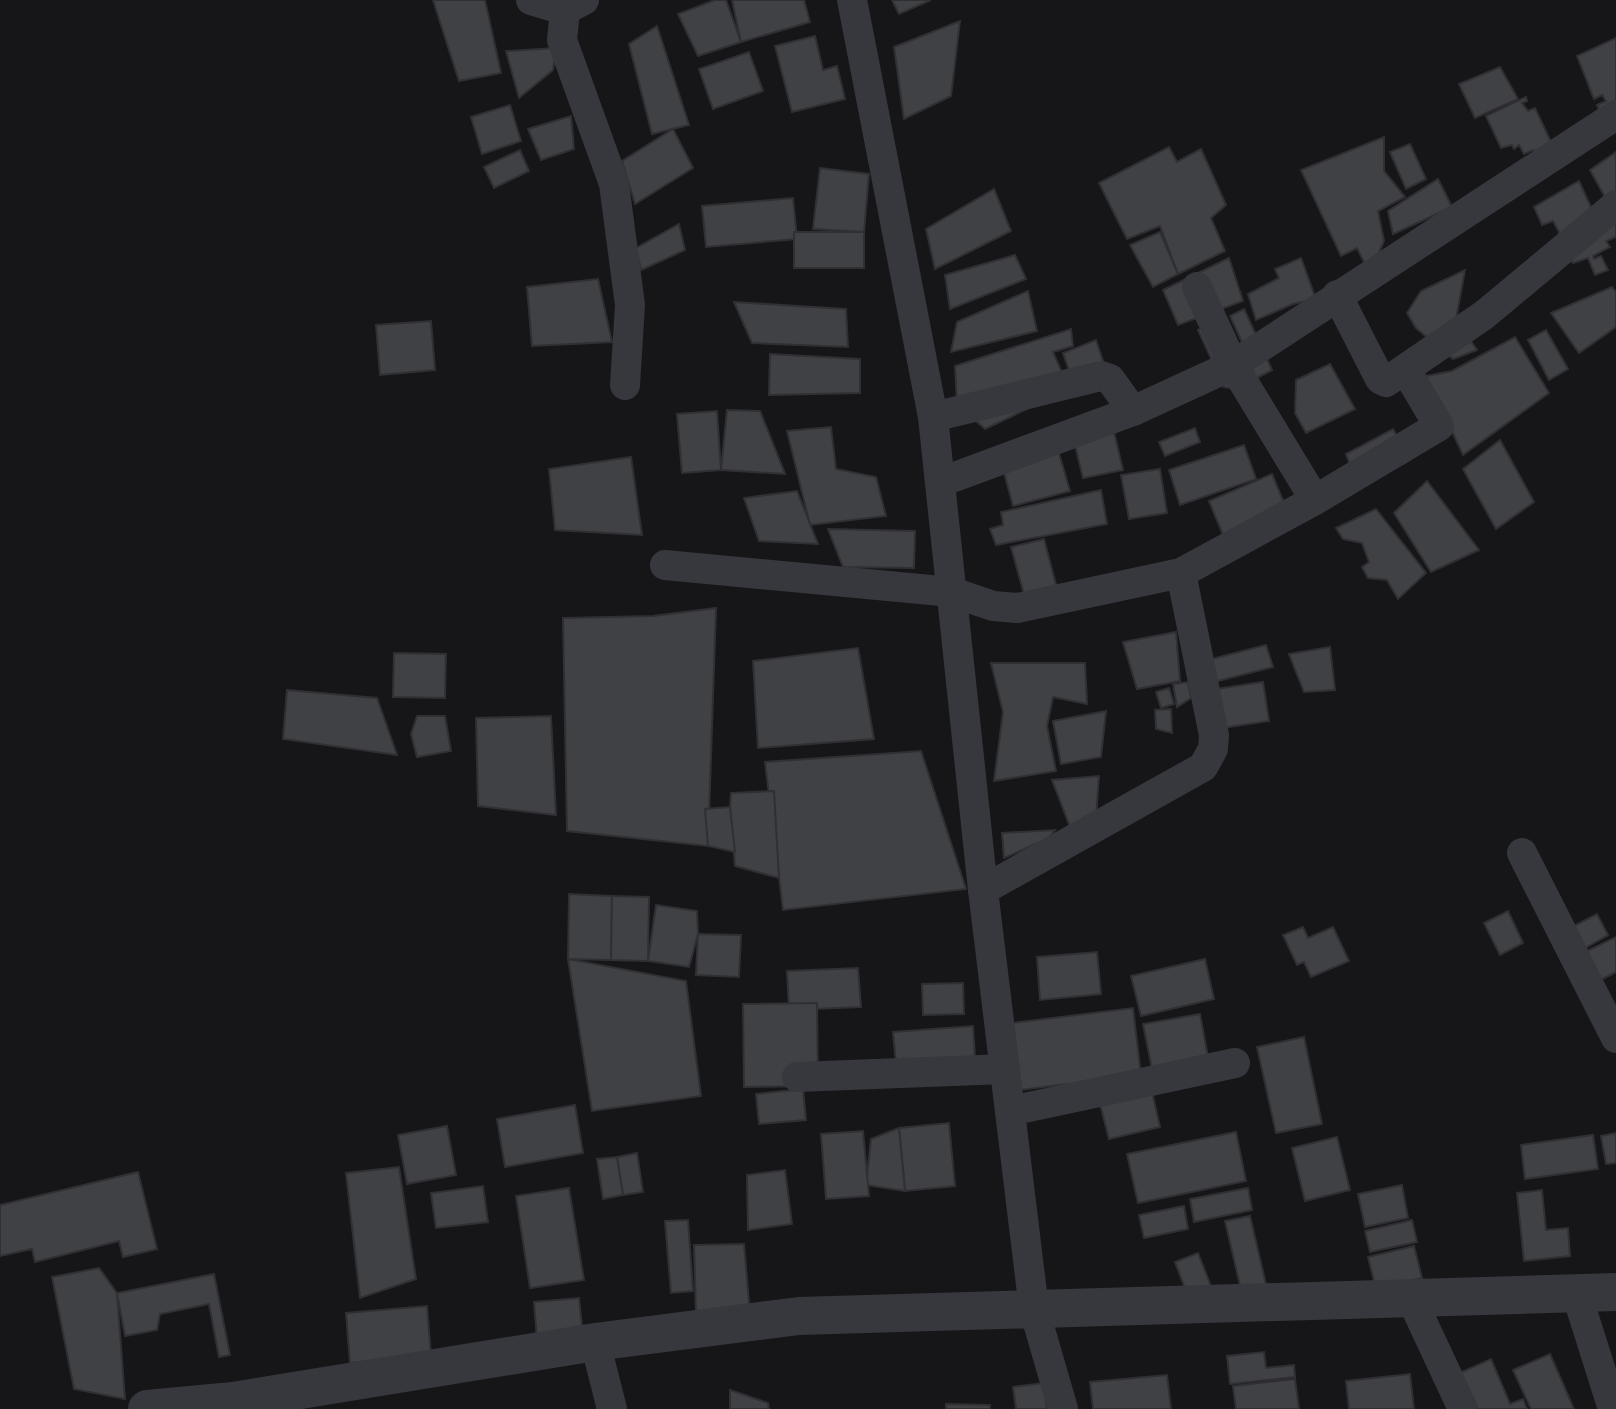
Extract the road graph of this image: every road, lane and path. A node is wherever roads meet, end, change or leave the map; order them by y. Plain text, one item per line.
1 (531, 0) edge
2 (852, 0) edge
3 (575, 5) edge
4 (1616, 115) edge
5 (1616, 205) edge
6 (1197, 287) dead end
7 (1337, 295) junction
8 (1233, 365) junction
9 (1407, 372) junction
10 (625, 385) dead end
11 (1133, 411) junction
12 (933, 417) junction
13 (941, 482) junction
14 (1315, 500) junction
15 (665, 565) dead end
16 (1181, 573) junction
17 (952, 592) junction
18 (1522, 853) dead end
19 (983, 890) junction
20 (1616, 1038) edge
21 (1235, 1063) dead end
22 (1005, 1069) junction
23 (797, 1077) dead end
24 (1010, 1111) junction
25 (1576, 1292) junction
26 (1616, 1292) edge
27 (1412, 1300) junction
28 (1034, 1309) junction
29 (595, 1342) junction
30 (147, 1409) edge
31 (612, 1409) edge
32 (1063, 1409) edge
33 (1463, 1409) edge
34 (1613, 1409) edge

1 - 3 street
2 - 12 street
3 - 10 street
4 - 7 street
5 - 9 street
6 - 8 street
7 - 8 street
7 - 9 street
8 - 11 street
8 - 14 street
9 - 14 street
11 - 12 street
11 - 13 street
12 - 13 street
13 - 17 street
14 - 16 street
15 - 17 street
16 - 17 street
16 - 19 street
17 - 19 street
18 - 20 street
19 - 22 street
21 - 24 street
22 - 23 street
22 - 24 street
24 - 28 street
25 - 26 street
25 - 27 street
25 - 34 street
27 - 28 street
27 - 33 street
28 - 29 street
28 - 32 street
29 - 30 street
29 - 31 street

